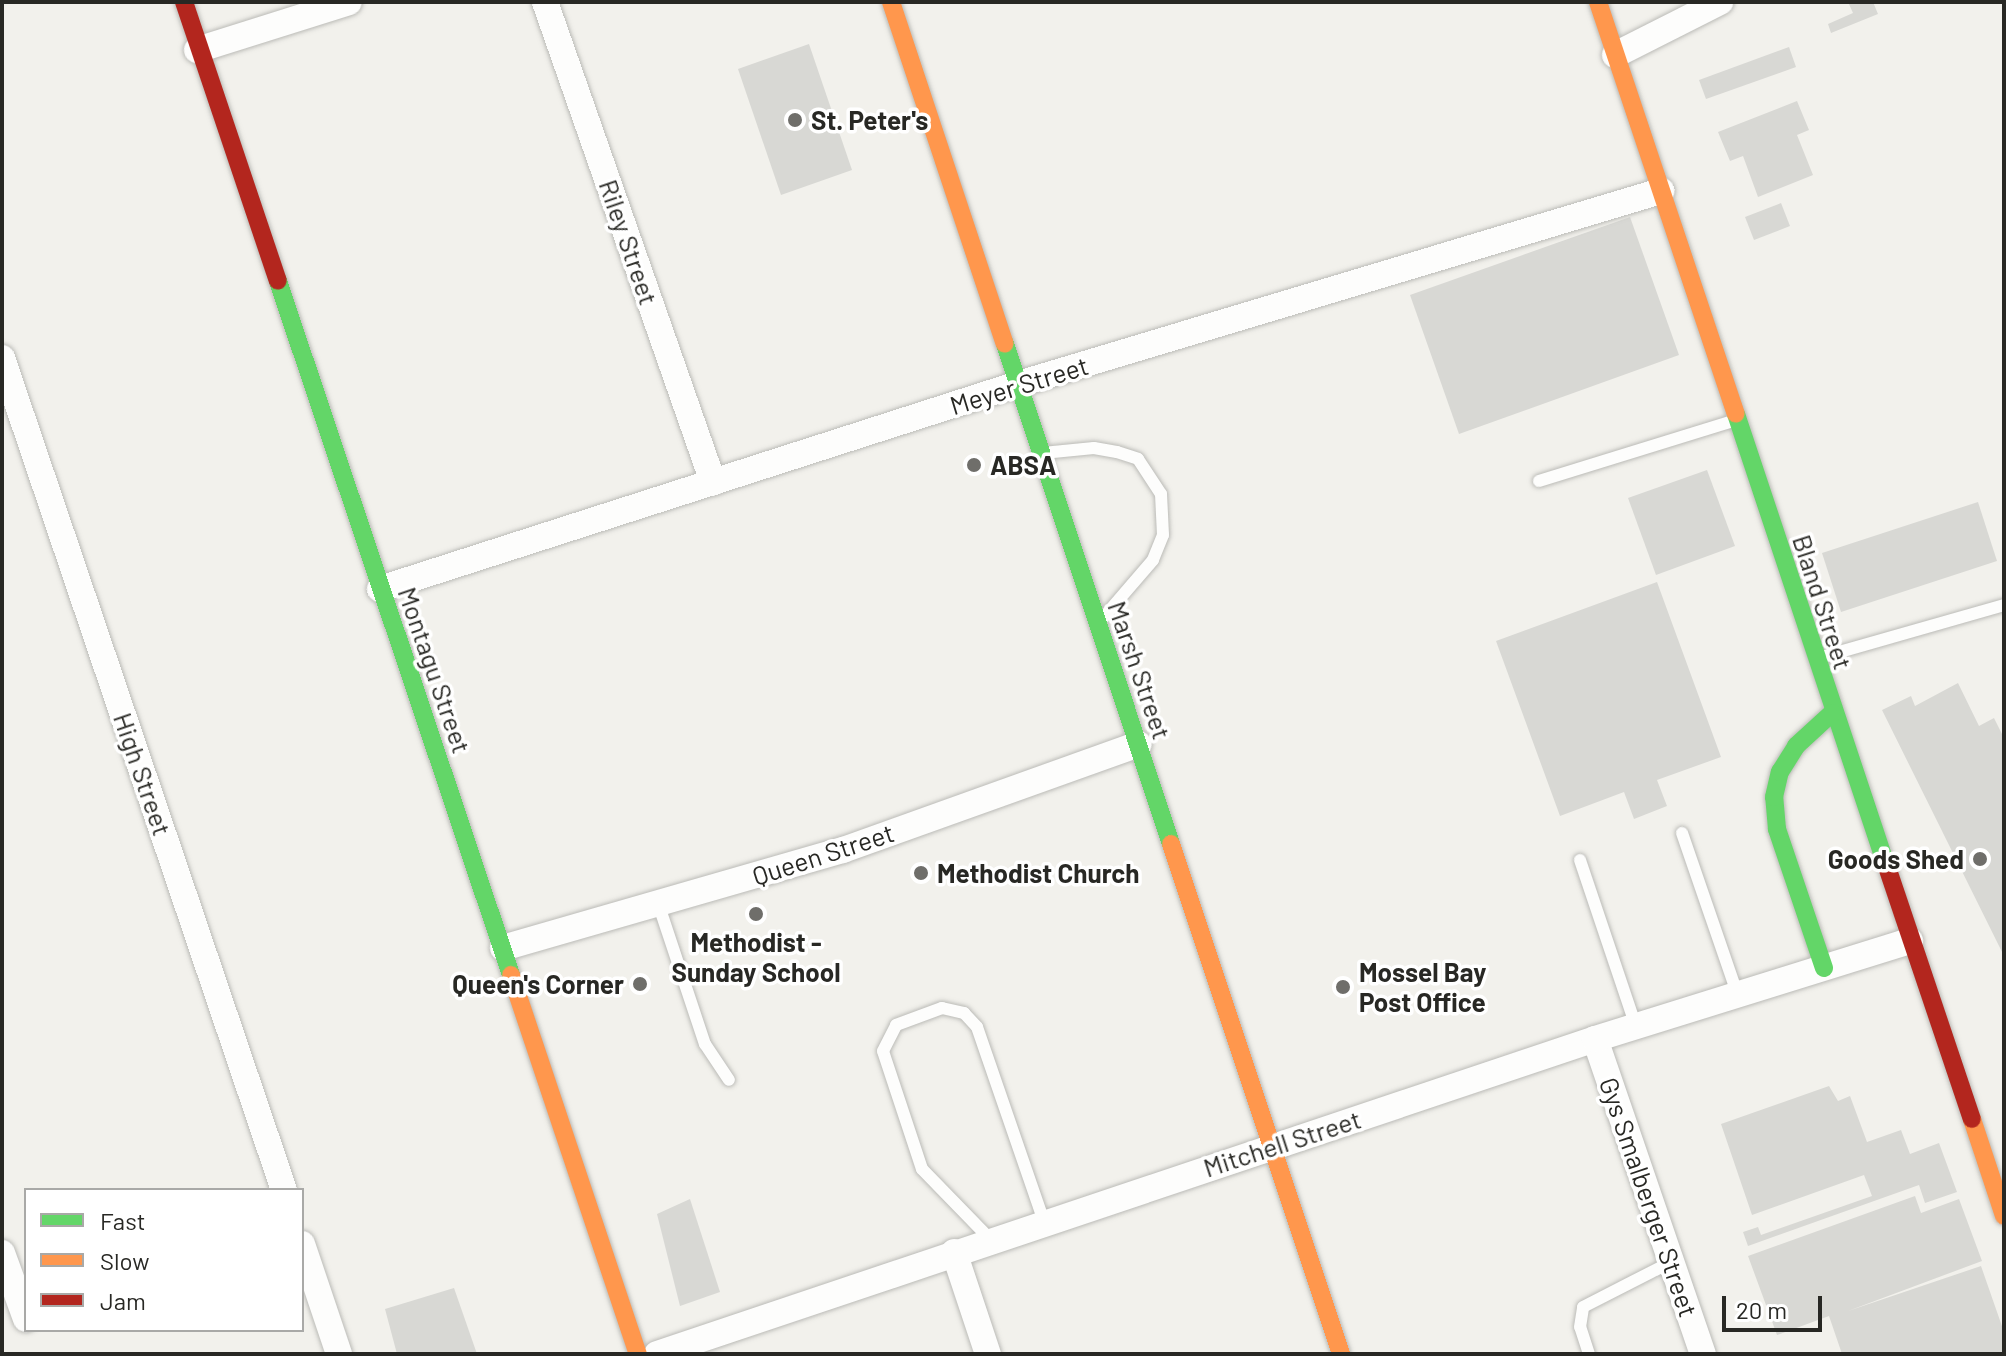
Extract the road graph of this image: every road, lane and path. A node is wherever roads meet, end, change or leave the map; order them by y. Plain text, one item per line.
1 (184, 2) edge
2 (349, 2) edge
3 (545, 2) edge
4 (891, 2) edge
5 (1598, 2) edge
6 (1720, 2) edge
7 (197, 50) junction
8 (1615, 55) junction
9 (1661, 191) junction
10 (2, 358) edge
11 (1015, 385) junction
12 (1736, 420) junction
13 (1039, 453) junction
14 (1539, 481) dead end
15 (713, 482) junction
16 (380, 589) junction
17 (2004, 605) edge
18 (1097, 623) junction
19 (1815, 659) junction
20 (1832, 713) junction
21 (1139, 744) junction
22 (1682, 833) dead end
23 (1580, 860) dead end
24 (658, 903) junction
25 (1910, 941) junction
26 (503, 948) junction
27 (1824, 968) junction
28 (1737, 993) junction
29 (1636, 1026) junction
30 (1595, 1039) junction
31 (729, 1080) dead end
32 (1272, 1146) junction
33 (283, 1188) edge
34 (2004, 1216) edge
35 (1044, 1222) junction
36 (991, 1240) junction
37 (304, 1250) edge
38 (954, 1252) junction
39 (2, 1253) edge
40 (1671, 1262) junction
41 (24, 1314) edge
42 (339, 1354) edge
43 (638, 1354) edge
44 (657, 1354) edge
45 (988, 1354) edge
46 (1341, 1354) edge
47 (1589, 1354) edge
48 (1703, 1354) edge

1 - 7 street, Montagu Street
2 - 7 street
3 - 15 street, Riley Street
4 - 11 street, Marsh Street
5 - 8 street, Bland Street
6 - 8 street
7 - 16 street, Montagu Street
8 - 9 street, Bland Street
9 - 11 street, Meyer Street
9 - 12 street, Bland Street
10 - 33 street, High Street
11 - 13 street, Marsh Street
11 - 15 street, Meyer Street
12 - 14 lane
12 - 19 street, Bland Street
13 - 18 street, Marsh Street
13 - 18 lane
15 - 16 street, Meyer Street
16 - 26 street, Montagu Street
17 - 19 lane
18 - 21 street, Marsh Street
19 - 20 street, Bland Street
20 - 25 street, Bland Street
20 - 27 street
21 - 24 street, Queen Street
21 - 32 street, Marsh Street
22 - 28 lane
23 - 29 lane
24 - 26 street, Queen Street
24 - 31 lane
25 - 27 street, Mitchell Street
25 - 34 street, Bland Street
26 - 43 street, Montagu Street
27 - 28 street, Mitchell Street
28 - 29 street, Mitchell Street
29 - 30 street, Mitchell Street
30 - 32 street, Mitchell Street
30 - 40 street, Gys Smalberger Street
32 - 35 street, Mitchell Street
32 - 46 street, Marsh Street
35 - 36 street, Mitchell Street
35 - 36 lane
36 - 38 street, Mitchell Street
37 - 42 street
38 - 44 street, Mitchell Street
38 - 45 street
39 - 41 street
40 - 47 lane
40 - 48 street, Gys Smalberger Street

